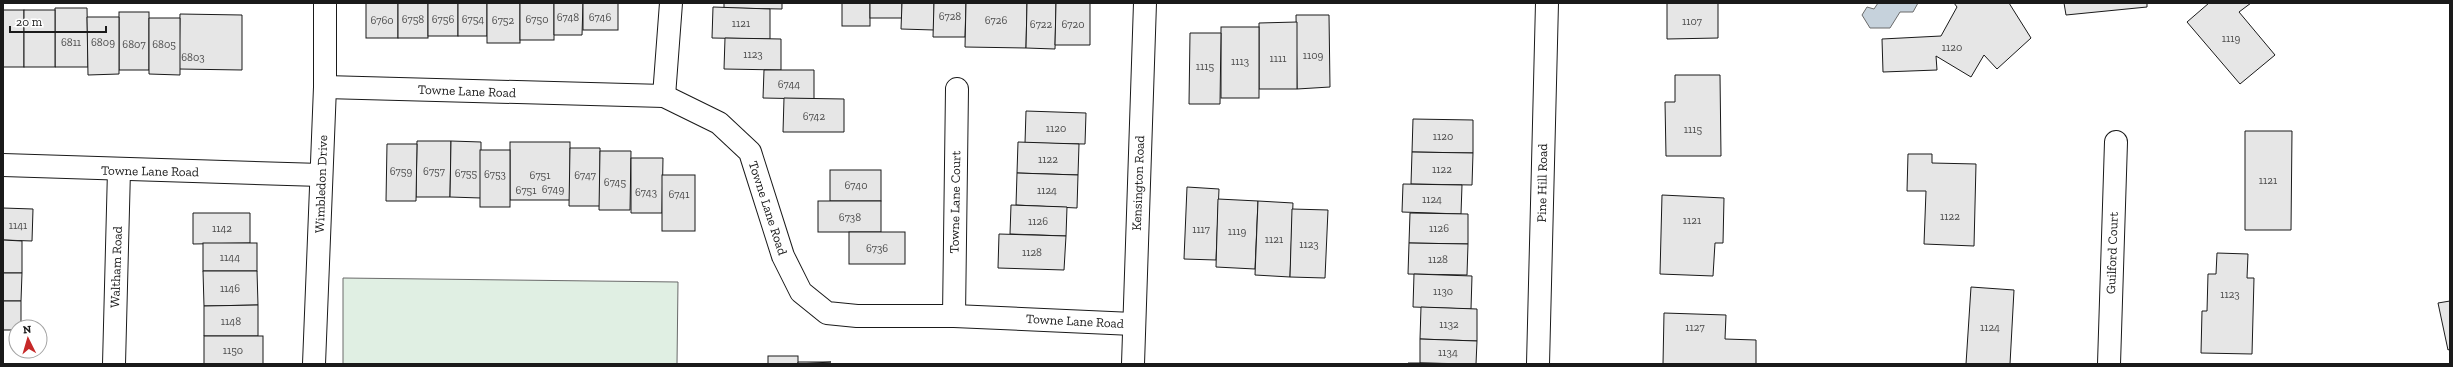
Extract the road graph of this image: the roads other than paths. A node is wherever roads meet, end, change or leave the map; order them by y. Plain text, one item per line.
1 (325, 3) edge
2 (671, 3) edge
3 (1145, 3) edge
4 (1547, 3) edge
5 (325, 87) junction
6 (957, 89) dead end
7 (664, 96) junction
8 (2116, 142) dead end
9 (3, 165) edge
10 (119, 170) junction
11 (321, 175) junction
12 (954, 316) junction
13 (1133, 324) junction
14 (114, 364) edge
15 (314, 364) edge
16 (1133, 364) edge
17 (1538, 364) edge
18 (2109, 364) edge

1 - 5 street, Wimbledon Drive
2 - 7 street
3 - 13 street, Kensington Road
4 - 17 street, Pine Hill Road
5 - 7 street, Towne Lane Road
5 - 11 street, Wimbledon Drive
6 - 12 street, Towne Lane Court
7 - 12 street, Towne Lane Road
8 - 18 street, Guilford Court
9 - 10 street, Towne Lane Road
10 - 11 street, Towne Lane Road
10 - 14 street, Waltham Road
11 - 15 street, Wimbledon Drive
12 - 13 street, Towne Lane Road
13 - 16 street, Kensington Road

